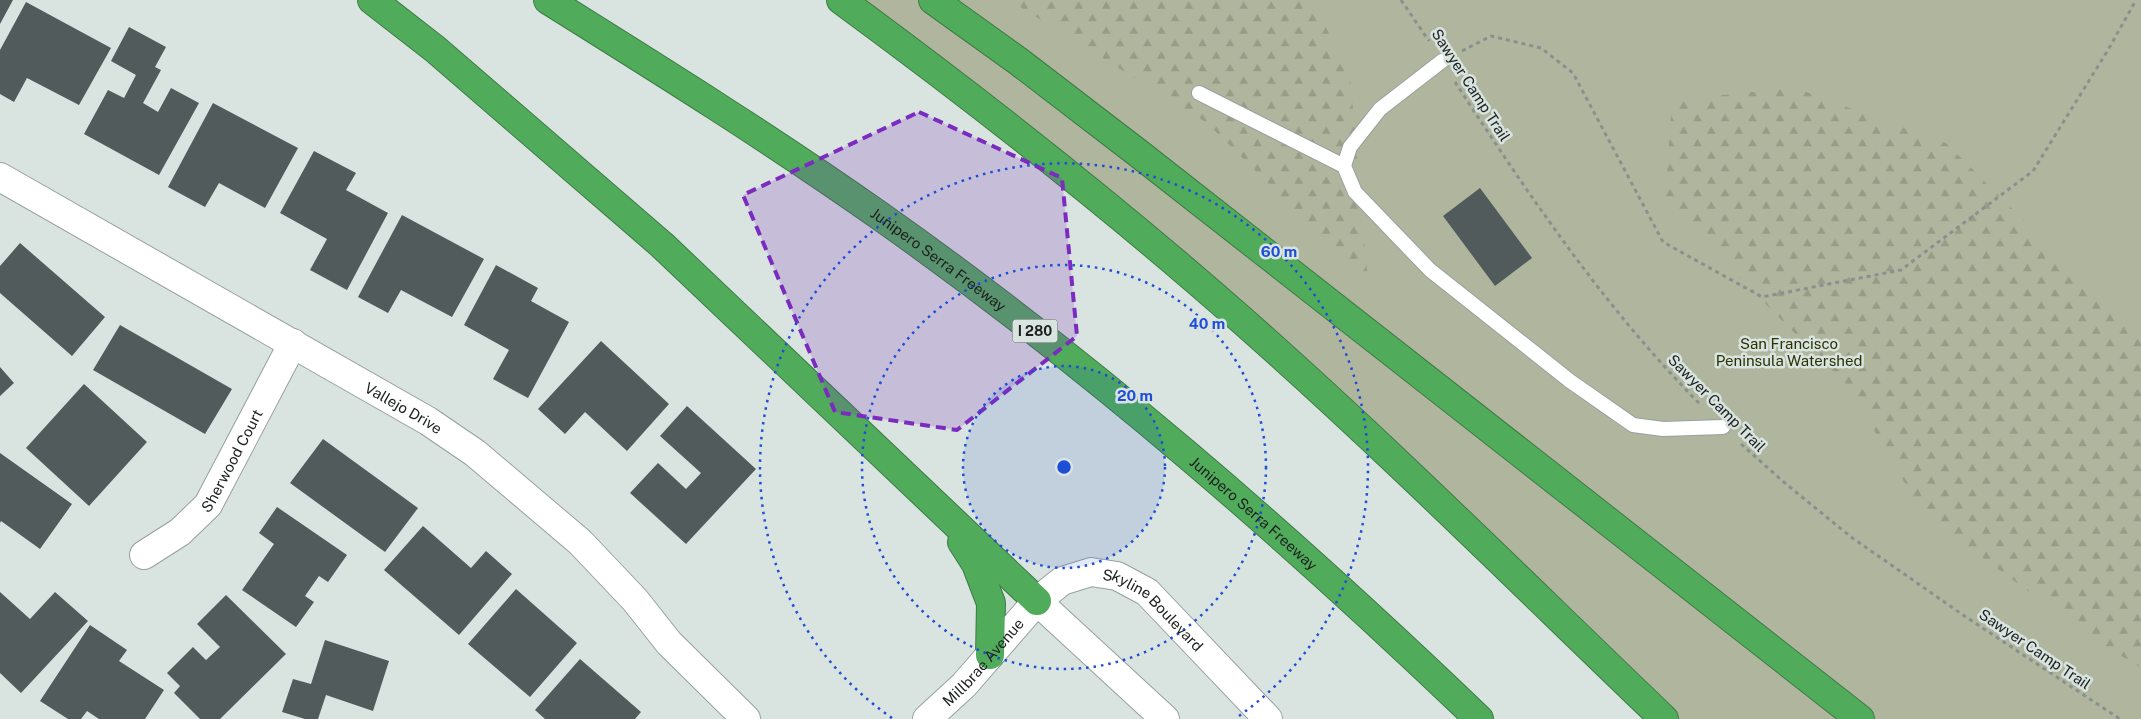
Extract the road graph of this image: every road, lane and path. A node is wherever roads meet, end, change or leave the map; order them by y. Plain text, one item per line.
1 (372, 0) edge
2 (548, 0) edge
3 (841, 0) edge
4 (933, 0) edge
5 (1401, 0) edge
6 (2136, 0) edge
7 (1442, 61) junction
8 (1199, 93) dead end
9 (1344, 166) junction
10 (0, 177) edge
11 (293, 343) junction
12 (1723, 427) junction
13 (937, 505) junction
14 (144, 555) dead end
15 (1037, 601) junction
16 (990, 655) junction
17 (746, 719) edge
18 (927, 719) edge
19 (1165, 719) edge
20 (1268, 719) edge
21 (1478, 719) edge
22 (1664, 719) edge
23 (1860, 719) edge
24 (2120, 719) edge

1 - 13 highway
2 - 21 highway, Junipero Serra Freeway / I 280
3 - 22 highway
4 - 23 highway
5 - 7 path, Sawyer Camp Trail
6 - 7 path
7 - 9 lane
7 - 12 path, Sawyer Camp Trail
8 - 9 lane
9 - 12 lane
10 - 11 street, Vallejo Drive
11 - 14 street, Sherwood Court
11 - 17 street, Vallejo Drive
12 - 24 path, Sawyer Camp Trail
13 - 15 highway
13 - 16 highway
15 - 16 street, Millbrae Avenue
15 - 19 street
15 - 20 street, Skyline Boulevard
16 - 18 street, Millbrae Avenue

